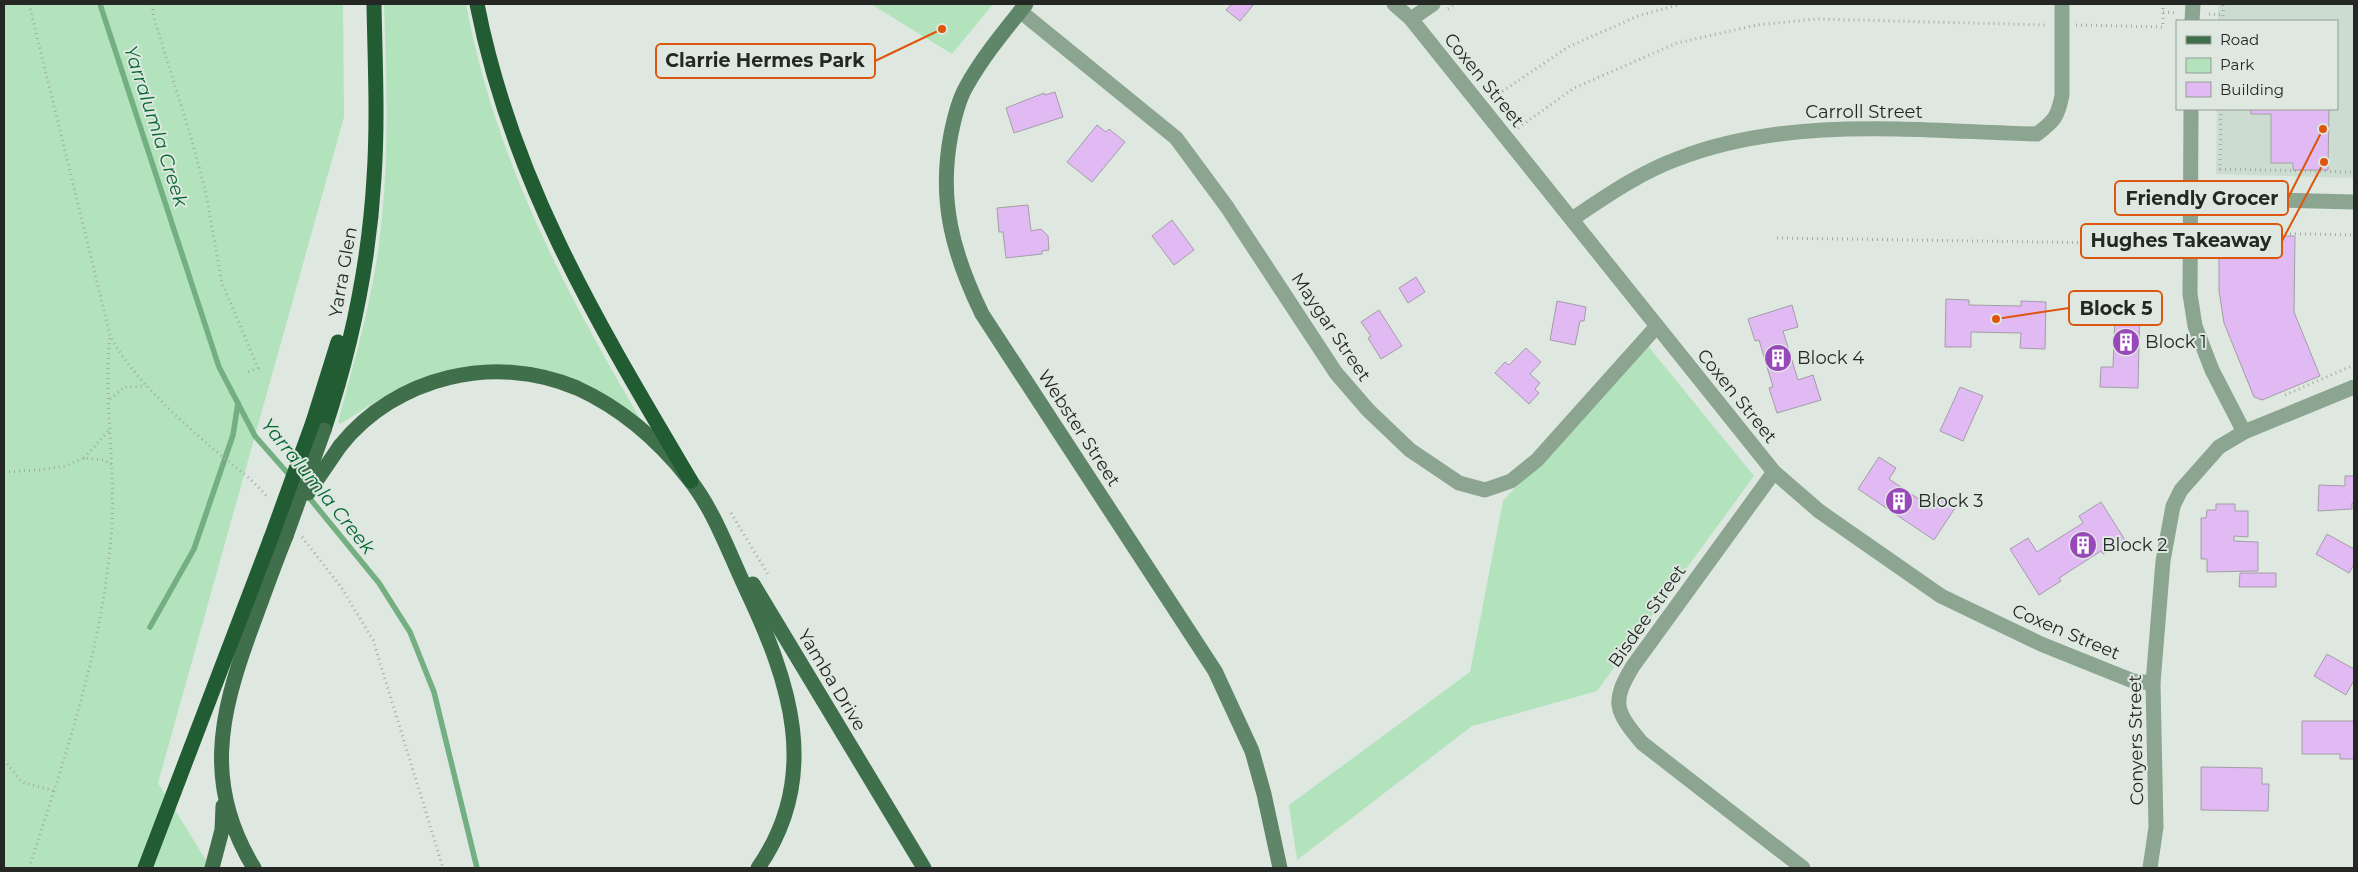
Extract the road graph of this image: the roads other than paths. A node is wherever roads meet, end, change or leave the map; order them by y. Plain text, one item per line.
1 (374, 4) edge
2 (478, 4) edge
3 (1394, 4) edge
4 (1433, 4) edge
5 (2062, 4) edge
6 (2193, 4) edge
7 (1023, 8) edge
8 (1411, 19) junction
9 (2192, 20) edge
10 (2191, 110) edge
11 (2190, 198) junction
12 (2354, 202) edge
13 (1572, 220) junction
14 (1657, 326) junction
15 (2354, 387) edge
16 (2244, 432) junction
17 (1774, 472) junction
18 (691, 481) junction
19 (709, 510) junction
20 (284, 539) junction
21 (2153, 683) junction
22 (224, 795) junction
23 (145, 868) edge
24 (212, 868) edge
25 (254, 868) edge
26 (758, 868) edge
27 (924, 868) edge
28 (1280, 868) edge
29 (1803, 868) edge
30 (2150, 868) edge

1 - 20 highway, bridge
2 - 18 highway
3 - 8 street, Coxen Street
4 - 8 street
5 - 13 street, Carroll Street
6 - 9 street
7 - 14 street, Maygar Street
7 - 28 street, Webster Street
8 - 13 street, Coxen Street
10 - 11 street
11 - 12 street
11 - 16 street
13 - 14 street, Coxen Street
14 - 17 street, Coxen Street
15 - 16 street, Conyers Street
16 - 21 street, Conyers Street
17 - 21 street, Coxen Street
17 - 29 street, Bisdee Street
18 - 19 main road
18 - 20 main road, bridge
19 - 26 main road
19 - 27 main road, Yamba Drive
20 - 22 main road
20 - 23 highway
21 - 30 street, Conyers Street
22 - 24 main road
22 - 25 main road

